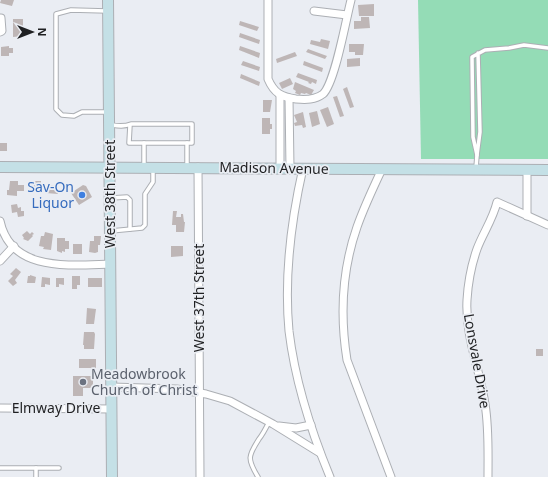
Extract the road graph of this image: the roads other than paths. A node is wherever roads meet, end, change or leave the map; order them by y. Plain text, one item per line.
1 (108, 0) edge
2 (268, 0) edge
3 (351, 0) edge
4 (314, 10) dead end
5 (108, 11) junction
6 (347, 15) junction
7 (0, 18) edge
8 (0, 32) edge
9 (548, 48) edge
10 (478, 54) junction
11 (280, 95) junction
12 (289, 98) junction
13 (109, 112) junction
14 (110, 125) junction
15 (130, 125) junction
16 (144, 143) junction
17 (187, 143) junction
18 (477, 155) junction
19 (0, 167) edge
20 (110, 167) junction
21 (149, 167) junction
22 (187, 167) junction
23 (198, 167) junction
24 (285, 168) junction
25 (302, 168) junction
26 (382, 169) junction
27 (476, 169) junction
28 (527, 170) junction
29 (548, 170) edge
30 (110, 198) junction
31 (527, 216) junction
32 (0, 221) edge
33 (548, 225) edge
34 (130, 229) junction
35 (110, 231) junction
36 (14, 246) junction
37 (0, 261) edge
38 (111, 264) junction
39 (112, 387) junction
40 (199, 393) junction
41 (0, 408) edge
42 (112, 408) junction
43 (271, 423) junction
44 (311, 425) junction
45 (320, 453) junction
46 (0, 468) edge
47 (36, 468) junction
48 (59, 468) dead end
49 (36, 477) edge
50 (112, 477) edge
51 (200, 477) edge
52 (258, 477) edge
53 (330, 477) edge
54 (391, 477) edge
55 (488, 477) edge

1 - 5 street, West 38th Street
2 - 11 street
3 - 6 street
4 - 6 street
5 - 13 street, West 38th Street
5 - 13 lane
6 - 12 street
7 - 8 street
9 - 10 lane
10 - 18 lane
10 - 18 lane
11 - 12 street
11 - 24 street
12 - 24 street
13 - 14 street, West 38th Street
14 - 15 lane
14 - 20 street, West 38th Street
15 - 16 lane
15 - 17 lane
16 - 17 lane
16 - 21 lane
17 - 22 lane
18 - 27 lane
19 - 20 street, Madison Avenue
20 - 21 street, Madison Avenue
20 - 30 street, West 38th Street
21 - 22 street, Madison Avenue
21 - 34 lane
22 - 23 street, Madison Avenue
23 - 24 street, Madison Avenue
23 - 40 street, West 37th Street
24 - 25 street, Madison Avenue
25 - 26 street, Madison Avenue
25 - 44 street
26 - 27 street, Madison Avenue
26 - 54 street
27 - 28 street, Madison Avenue
28 - 29 street, Madison Avenue
28 - 31 street
30 - 34 lane
30 - 35 street, West 38th Street
31 - 33 street
31 - 55 street, Lonsvale Drive
32 - 36 street
34 - 35 lane
35 - 38 street, West 38th Street
36 - 37 street
36 - 38 street
38 - 39 street, West 38th Street
39 - 40 street, Elmway Drive
39 - 42 street, West 38th Street
40 - 43 street, Elmway Drive
40 - 51 street, West 37th Street
41 - 42 street, Elmway Drive
42 - 50 street
43 - 44 street, Elmway Drive
43 - 45 street, Elmway Drive
43 - 52 lane
44 - 45 street
45 - 53 street
46 - 47 lane
47 - 48 lane
47 - 49 lane

